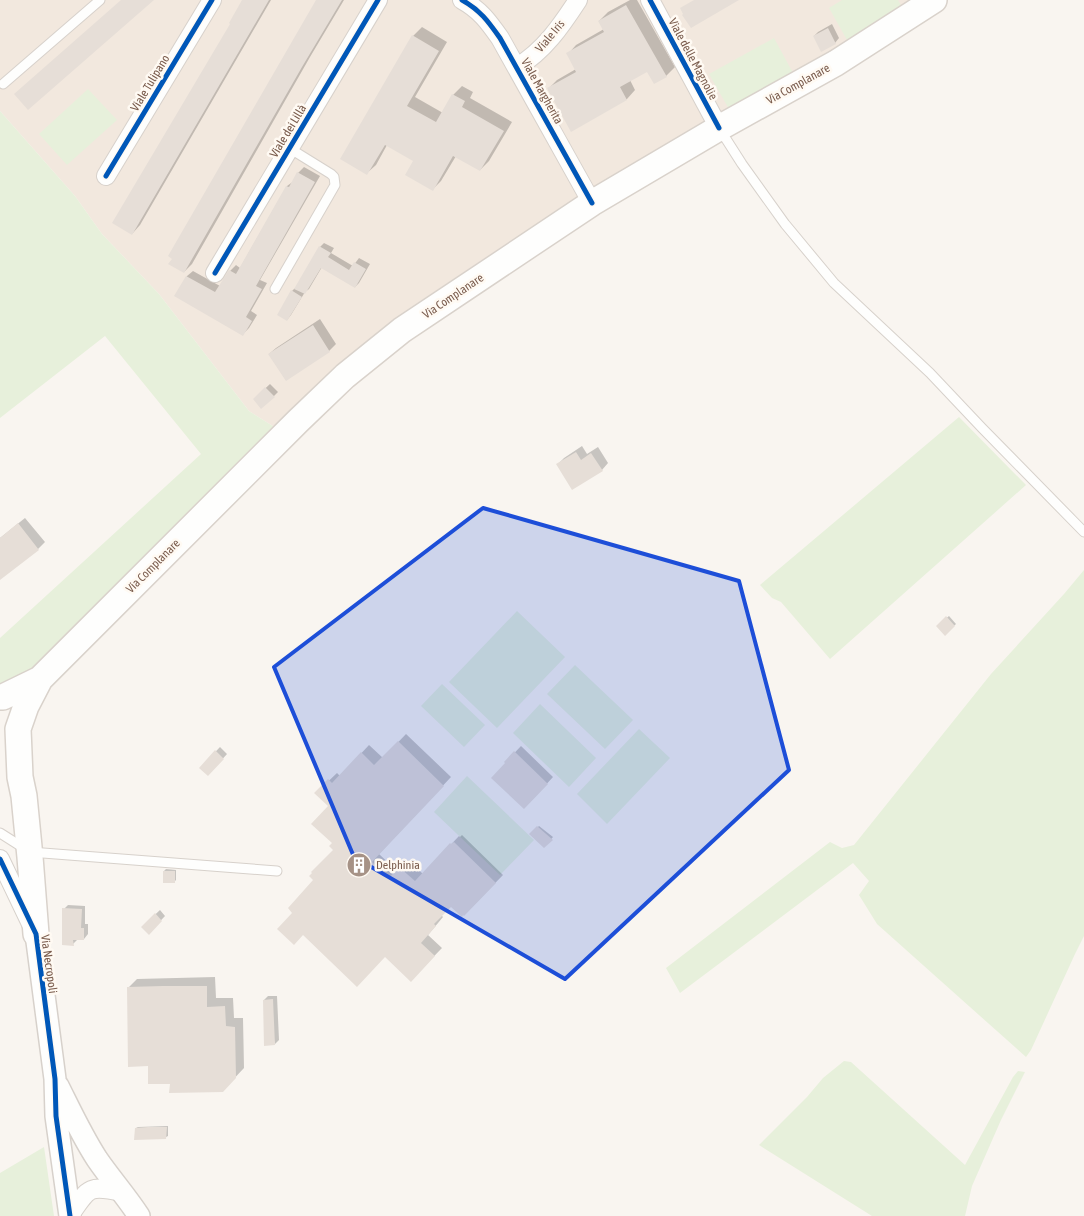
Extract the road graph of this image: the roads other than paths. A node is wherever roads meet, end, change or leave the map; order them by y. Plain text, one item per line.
1 (100, 0) edge
2 (212, 0) edge
3 (378, 0) edge
4 (462, 0) edge
5 (578, 0) edge
6 (934, 0) edge
7 (651, 1) edge
8 (517, 67) junction
9 (4, 84) dead end
10 (719, 128) junction
11 (290, 148) junction
12 (106, 176) dead end
13 (592, 203) junction
14 (215, 273) dead end
15 (275, 289) dead end
16 (1084, 532) edge
17 (11, 699) edge
18 (0, 744) edge
19 (0, 834) edge
20 (30, 852) junction
21 (0, 859) edge
22 (277, 871) dead end
23 (36, 934) junction
24 (54, 1079) junction
25 (122, 1192) junction
26 (70, 1215) edge
27 (139, 1216) edge

1 - 9 lane
2 - 12 street, Viale Tulipano
3 - 11 street, Viale dei Lillà
4 - 8 street, Viale Margherita
5 - 8 street, Viale Iris
6 - 10 main road, Via Complanare
7 - 10 street, Viale delle Magnolie
8 - 13 street, Viale Margherita
10 - 13 main road, Via Complanare
10 - 16 lane
11 - 14 street, Viale dei Lillà
11 - 15 lane, Viale dei Lillà
13 - 17 main road, Via Complanare
17 - 18 main road
17 - 20 main road
19 - 20 lane
20 - 22 lane
20 - 23 main road
21 - 23 street, Via Necropoli
23 - 24 street, Via Necropoli
24 - 25 street
24 - 26 street
25 - 26 street
25 - 27 street

